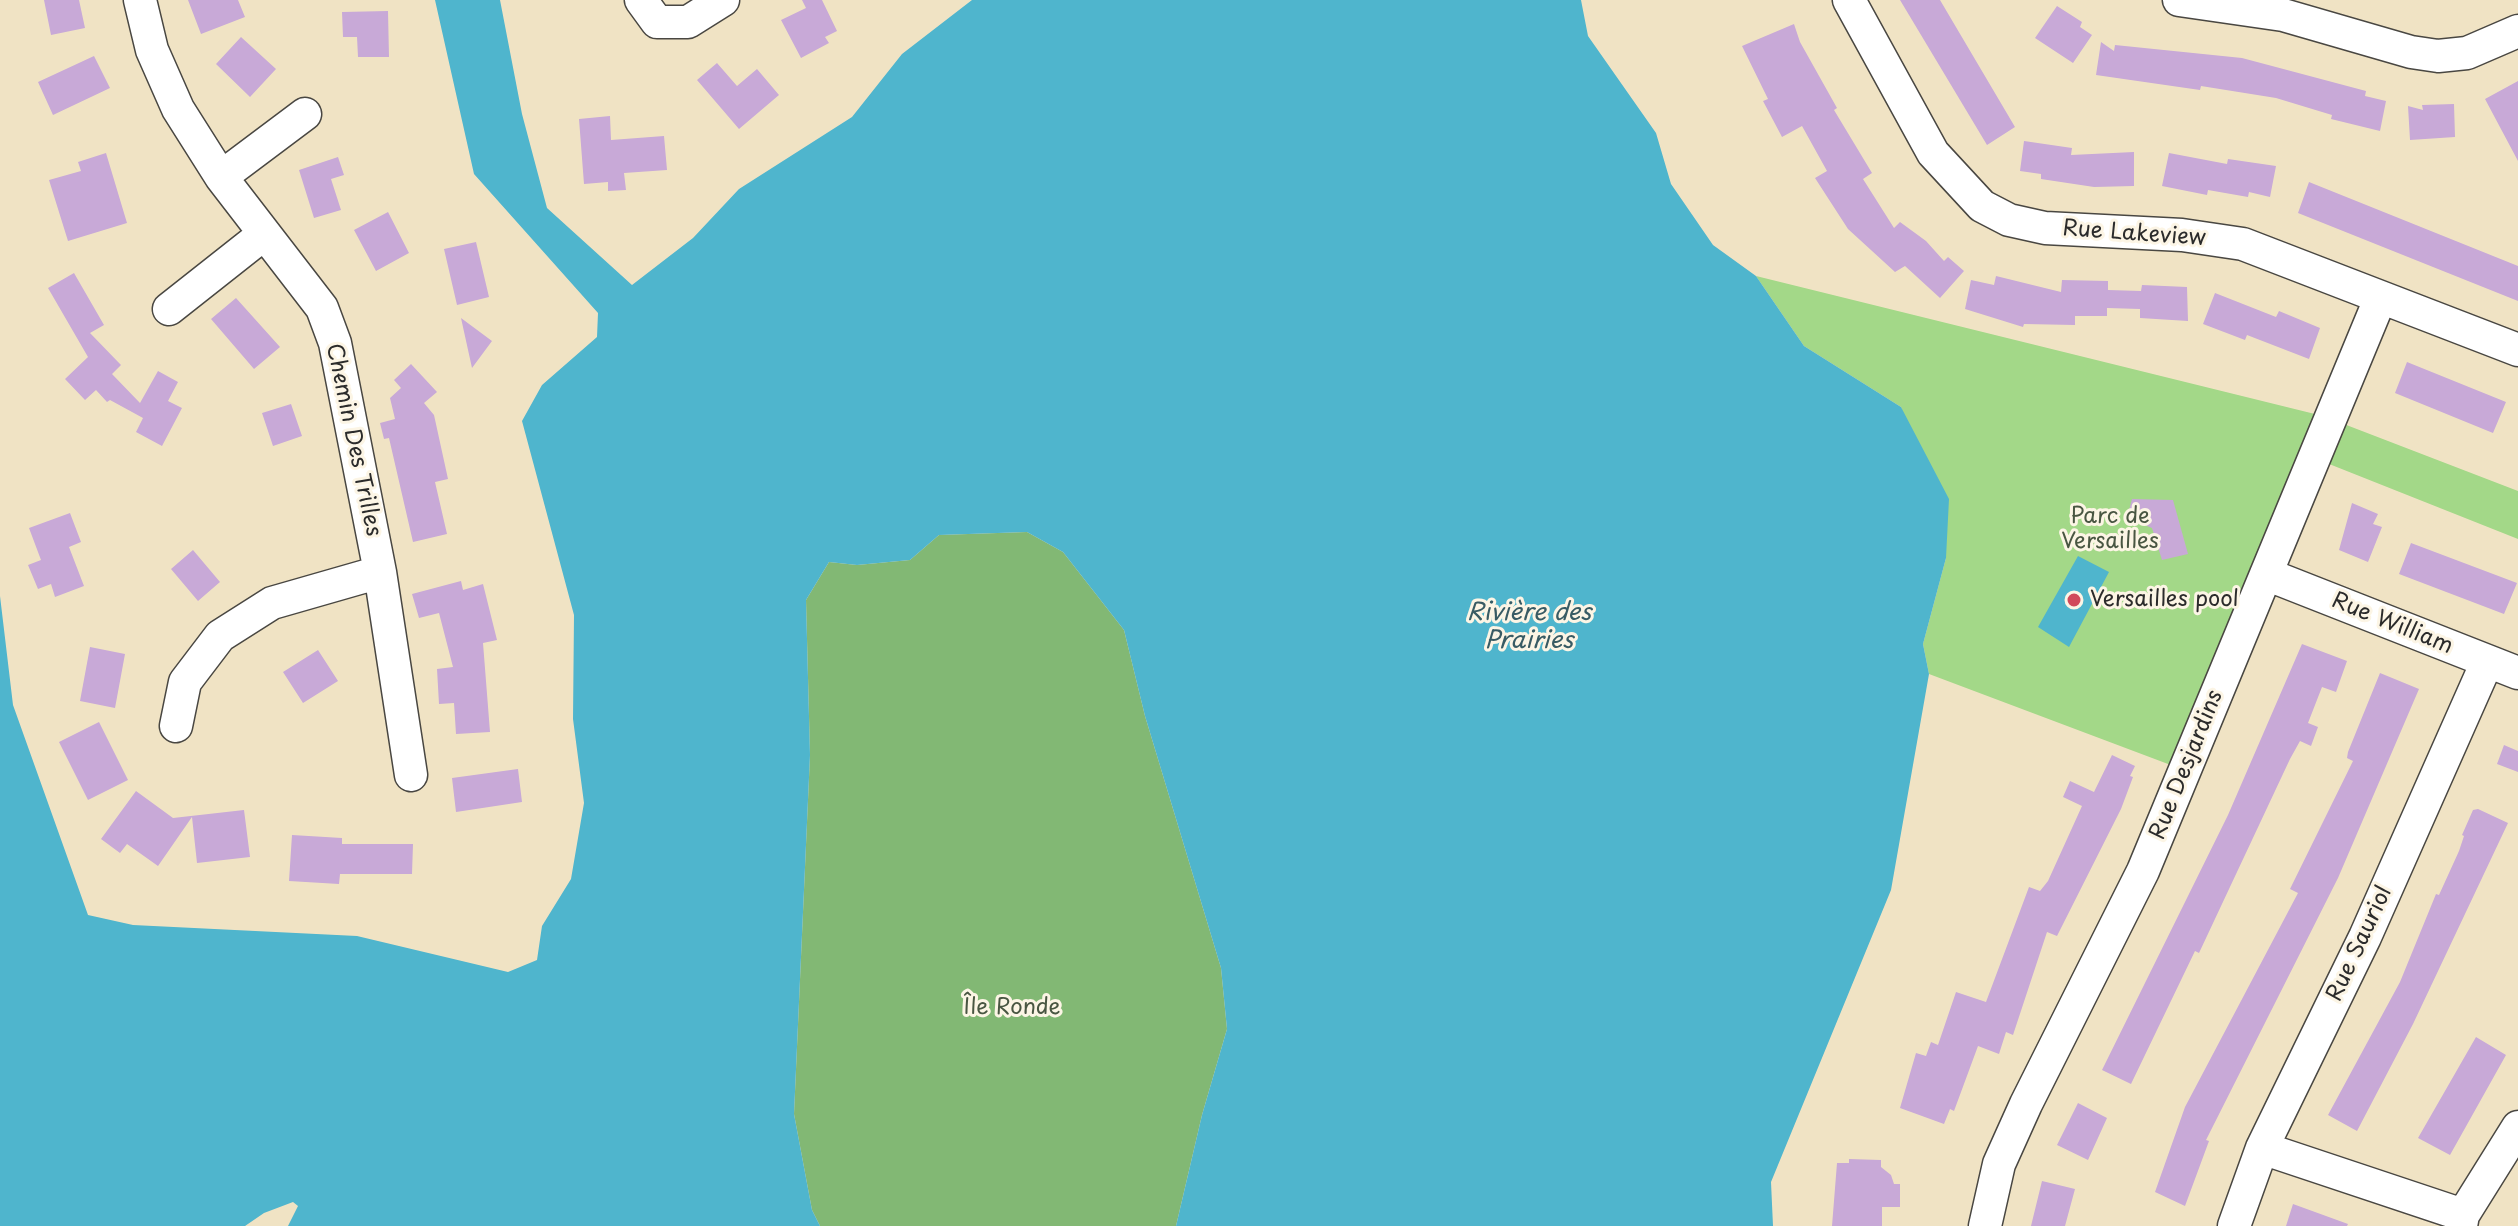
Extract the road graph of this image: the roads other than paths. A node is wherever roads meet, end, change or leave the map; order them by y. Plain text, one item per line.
1 (140, 0) edge
2 (641, 0) edge
3 (723, 0) edge
4 (1849, 0) edge
5 (2179, 0) edge
6 (2518, 31) edge
7 (305, 114) dead end
8 (221, 177) junction
9 (264, 234) junction
10 (2380, 299) junction
11 (169, 309) dead end
12 (2518, 350) edge
13 (380, 572) junction
14 (2266, 574) junction
15 (2487, 662) junction
16 (2518, 673) edge
17 (176, 726) dead end
18 (411, 775) dead end
19 (2518, 1127) edge
20 (2262, 1148) junction
21 (2462, 1220) edge
22 (1985, 1226) edge
23 (2234, 1226) edge

1 - 8 street, Chemin Des Trilles
2 - 3 street
4 - 10 street, Rue Lakeview
5 - 6 street
7 - 8 street
8 - 9 street, Chemin Des Trilles
9 - 11 street
9 - 13 street, Chemin Des Trilles
10 - 12 street, Rue Lakeview
10 - 14 street, Rue Desjardins
13 - 17 street
13 - 18 street, Chemin Des Trilles
14 - 15 street, Rue William
14 - 22 street, Rue Desjardins
15 - 16 street, Rue William
15 - 20 street, Rue Sauriol
19 - 21 street
20 - 21 street
20 - 23 street, Rue Sauriol

